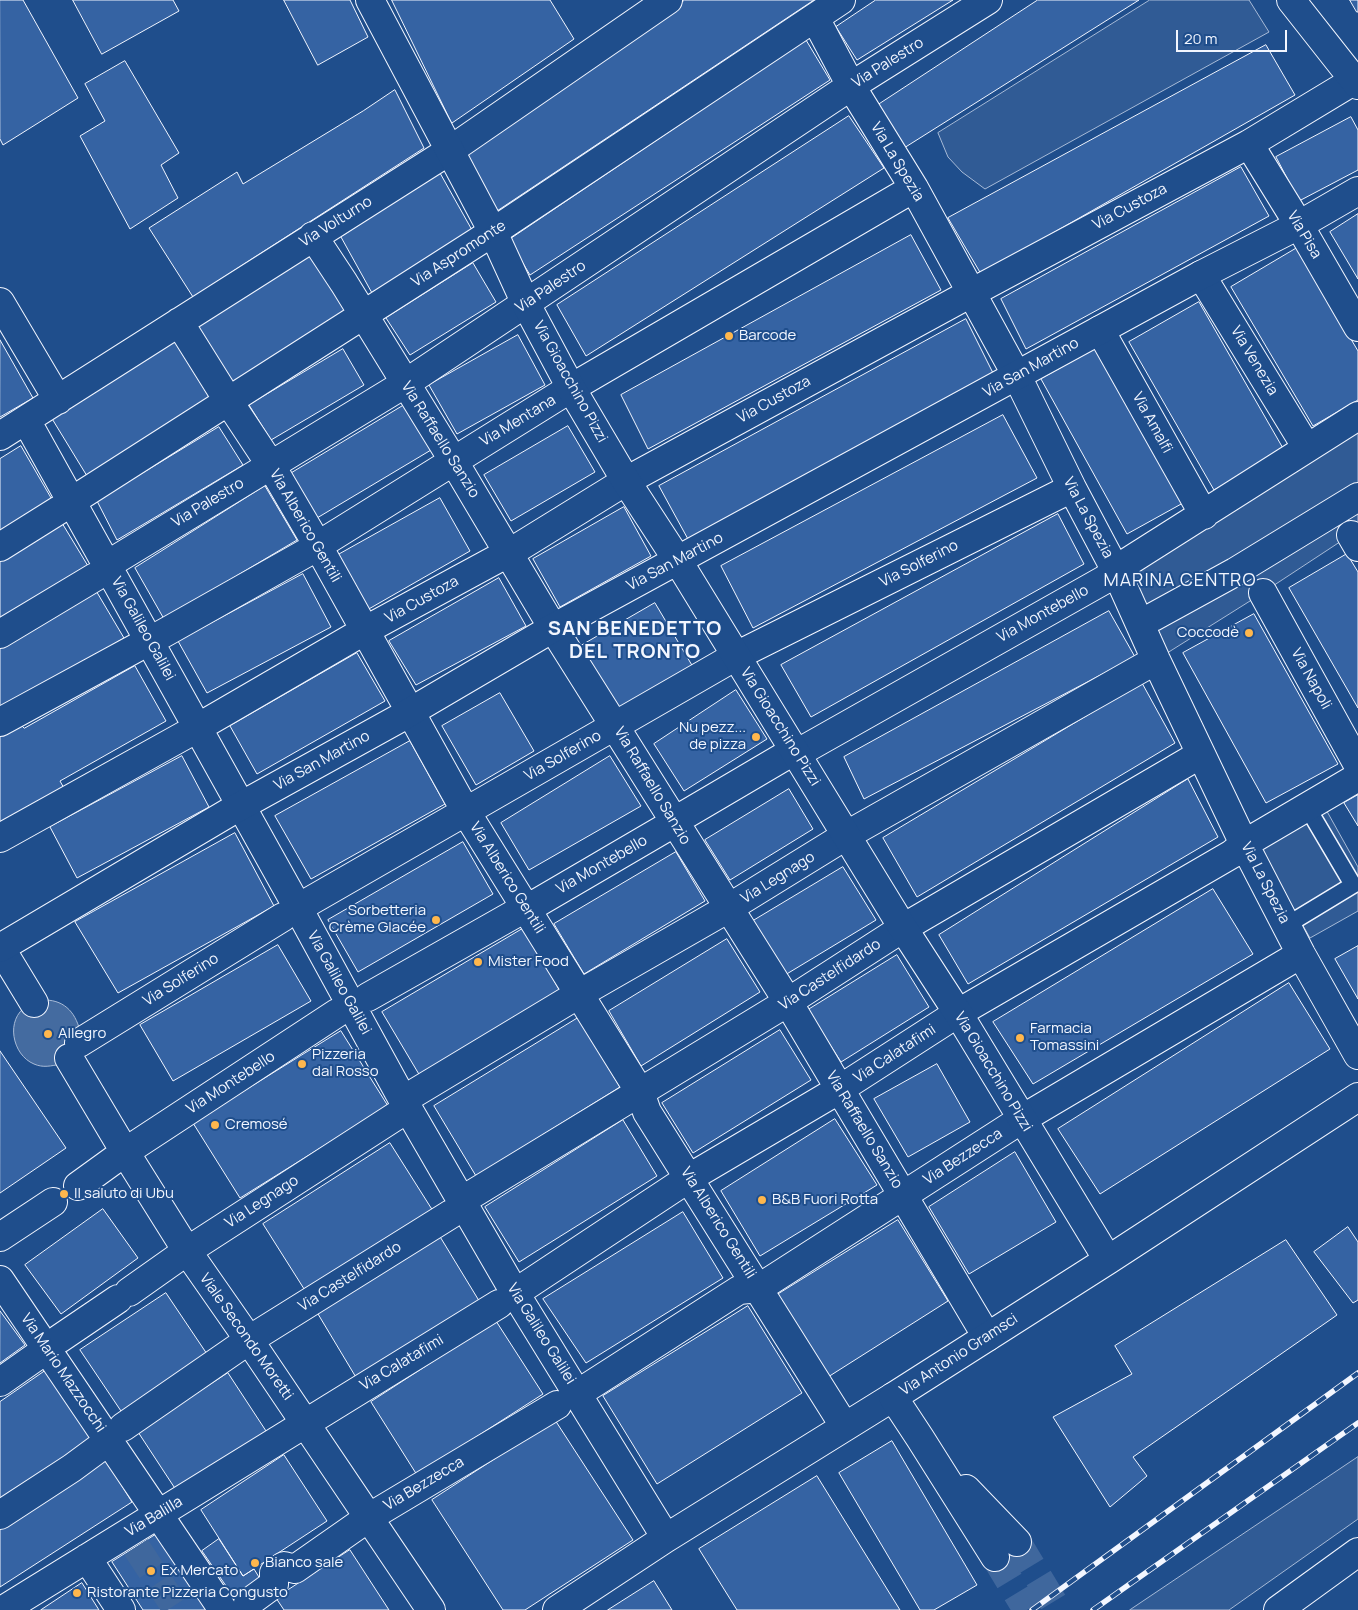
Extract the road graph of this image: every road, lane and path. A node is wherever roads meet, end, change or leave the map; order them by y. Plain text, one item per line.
1 (370, 0) edge
2 (668, 0) edge
3 (841, 0) edge
4 (988, 0) edge
5 (1291, 0) edge
6 (815, 18) junction
7 (1356, 82) edge
8 (851, 86) junction
9 (1248, 144) junction
10 (449, 151) junction
11 (914, 188) junction
12 (1358, 191) edge
13 (1299, 226) junction
14 (493, 232) junction
15 (314, 236) junction
16 (1201, 275) junction
17 (971, 293) junction
18 (0, 302) edge
19 (526, 304) junction
20 (363, 316) junction
21 (179, 322) junction
22 (1358, 327) edge
23 (1100, 330) junction
24 (1017, 376) junction
25 (406, 383) junction
26 (571, 388) junction
27 (58, 400) junction
28 (228, 402) junction
29 (1358, 416) edge
30 (26, 420) junction
31 (0, 436) edge
32 (1308, 448) junction
33 (453, 460) junction
34 (270, 464) junction
35 (626, 481) junction
36 (1072, 488) junction
37 (1358, 497) edge
38 (66, 505) junction
39 (1204, 515) junction
40 (318, 546) junction
41 (0, 547) edge
42 (509, 552) junction
43 (678, 561) junction
44 (101, 571) junction
45 (1116, 571) junction
46 (1263, 593) dead end
47 (1154, 617) dead end
48 (553, 628) junction
49 (364, 631) junction
50 (0, 634) edge
51 (143, 645) junction
52 (736, 656) junction
53 (1156, 660) junction
54 (410, 712) junction
55 (0, 722) edge
56 (616, 726) junction
57 (191, 731) junction
58 (1201, 754) junction
59 (791, 755) junction
60 (1358, 765) edge
61 (1358, 777) edge
62 (241, 806) junction
63 (1307, 807) junction
64 (466, 812) junction
65 (847, 835) junction
66 (0, 838) edge
67 (1244, 844) junction
68 (728, 909) junction
69 (290, 912) junction
70 (1286, 925) junction
71 (904, 928) junction
72 (0, 948) edge
73 (1301, 954) junction
74 (579, 994) junction
75 (368, 997) dead end
76 (788, 1002) junction
77 (34, 1003) dead end
78 (337, 1013) dead end
79 (958, 1013) junction
80 (74, 1050) joint
81 (1358, 1055) edge
82 (840, 1089) junction
83 (640, 1092) junction
84 (1358, 1096) edge
85 (400, 1108) junction
86 (1022, 1119) junction
87 (125, 1152) junction
88 (690, 1178) junction
89 (78, 1186) dead end
90 (904, 1196) junction
91 (53, 1202) dead end
92 (456, 1208) junction
93 (0, 1238) edge
94 (186, 1251) junction
95 (1108, 1260) junction
96 (0, 1280) edge
97 (759, 1288) junction
98 (507, 1298) junction
99 (987, 1337) junction
100 (250, 1340) junction
101 (53, 1344) junction
102 (0, 1382) edge
103 (893, 1398) junction
104 (567, 1399) junction
105 (305, 1422) junction
106 (842, 1428) junction
107 (116, 1434) junction
108 (927, 1449) junction
109 (159, 1514) junction
110 (0, 1515) edge
111 (368, 1518) junction
112 (666, 1538) junction
113 (1017, 1542) tunnel mouth
114 (1358, 1552) edge
115 (995, 1557) tunnel mouth
116 (88, 1558) junction
117 (248, 1603) dead end
118 (3, 1610) edge
119 (121, 1610) edge
120 (223, 1610) edge
121 (431, 1610) edge
122 (557, 1610) edge
123 (1278, 1610) edge

1 - 10 street, Via Gioacchino Pizzi
2 - 10 street, Via Volturno
3 - 6 street, Via Aspromonte
4 - 8 street, Via Palestro
5 - 7 street
6 - 8 street, Via La Spezia
6 - 14 street, Via Aspromonte
7 - 9 street, Via Custoza
8 - 11 street, Via La Spezia
8 - 19 street, Via Palestro
9 - 13 street, Via Pisa
9 - 17 street, Via Custoza
10 - 14 street, Via Gioacchino Pizzi
10 - 15 street, Via Volturno
11 - 17 street, Via La Spezia
11 - 26 street, Via Mentana
12 - 13 street, Via San Martino
13 - 16 street, Via San Martino
13 - 22 street, Via Pisa
14 - 19 street, Via Gioacchino Pizzi
14 - 20 street, Via Aspromonte
15 - 20 street, Via Raffaello Sanzio
15 - 21 street, Via Volturno
16 - 23 street, Via San Martino
16 - 32 street, Via Venezia
17 - 24 street, Via La Spezia
17 - 35 street, Via Custoza
18 - 27 street
19 - 25 street, Via Palestro
19 - 26 street, Via Gioacchino Pizzi
20 - 25 street, Via Raffaello Sanzio
20 - 28 street, Via Aspromonte
21 - 27 street, Via Volturno
21 - 28 street, Via Alberico Gentili
23 - 24 street, Via San Martino
23 - 39 street, Via Amalfi
24 - 36 street, Via La Spezia
24 - 43 street, Via San Martino
25 - 33 street, Via Raffaello Sanzio
25 - 34 street, Via Palestro
26 - 33 street, Via Mentana
26 - 35 street, Via Gioacchino Pizzi
27 - 30 street, Via Volturno
28 - 34 street, Via Alberico Gentili
28 - 38 street, Via Aspromonte
29 - 32 street, Via Montebello
30 - 31 street, Via Volturno
30 - 38 street, Via Galileo Galilei
32 - 39 street, Via Montebello
33 - 40 street, Via Mentana
33 - 42 street, Via Raffaello Sanzio
34 - 40 street, Via Alberico Gentili
34 - 44 street, Via Palestro
35 - 42 street, Via Custoza
35 - 43 street, Via Gioacchino Pizzi
36 - 45 street, Via La Spezia
36 - 52 street, Via Solferino
37 - 47 street
38 - 41 street, Via Aspromonte
38 - 44 street, Via Galileo Galilei
39 - 45 street, Via Montebello
40 - 49 street, Via Alberico Gentili
40 - 51 street, Via Mentana
42 - 48 street, Via Raffaello Sanzio
42 - 49 street, Via Custoza
43 - 48 street, Via San Martino
43 - 52 street, Via Gioacchino Pizzi
44 - 50 street, Via Palestro
44 - 51 street, Via Galileo Galilei
45 - 53 street, Via La Spezia
45 - 59 street, Via Montebello
46 - 60 street, Via Napoli
48 - 54 street, Via San Martino
48 - 56 street, Via Raffaello Sanzio
49 - 54 street, Via Alberico Gentili
49 - 57 street, Via Custoza
51 - 55 street, Via Mentana
51 - 57 street, Via Galileo Galilei
52 - 56 street, Via Solferino
52 - 59 street, Via Gioacchino Pizzi
53 - 58 street, Via La Spezia
53 - 65 street, Via Legnago
54 - 62 street, Via San Martino
54 - 64 street, Via Alberico Gentili
56 - 64 street, Via Solferino
56 - 68 street, Via Raffaello Sanzio
57 - 62 street, Via Galileo Galilei
57 - 66 street, Via Custoza
58 - 67 street, Via La Spezia
58 - 71 street, Via Castelfidardo
59 - 65 street, Via Gioacchino Pizzi
59 - 75 street, Via Montebello
61 - 63 street, Via Calatafimi
62 - 69 street, Via Galileo Galilei
62 - 72 street, Via San Martino
63 - 67 street, Via Calatafimi
63 - 70 lane
64 - 69 street, Via Solferino
64 - 74 street, Via Alberico Gentili
65 - 68 street, Via Legnago
65 - 71 street, Via Gioacchino Pizzi
67 - 70 street, Via La Spezia
67 - 79 street, Via Calatafimi
68 - 74 street, Via Legnago
68 - 76 street, Via Raffaello Sanzio
69 - 80 street, Via Solferino
69 - 85 street, Via Galileo Galilei
70 - 73 street, Via La Spezia
71 - 76 street, Via Castelfidardo
71 - 79 street, Via Gioacchino Pizzi
72 - 77 street
73 - 81 street, Via La Spezia
73 - 86 street, Via Bezzecca
74 - 83 street, Via Alberico Gentili
74 - 85 street, Via Legnago
76 - 82 street, Via Raffaello Sanzio
76 - 83 street, Via Castelfidardo
78 - 87 street, Via Montebello
79 - 82 street, Via Calatafimi
79 - 86 street, Via Gioacchino Pizzi
80 - 87 street, Viale Secondo Moretti
82 - 88 street, Via Calatafimi
82 - 90 street, Via Raffaello Sanzio
83 - 88 street, Via Alberico Gentili
83 - 92 street, Via Castelfidardo
84 - 95 street, Via Antonio Gramsci
85 - 92 street, Via Galileo Galilei
85 - 94 street, Via Legnago
86 - 90 street, Via Bezzecca
86 - 95 street, Via Gioacchino Pizzi
87 - 89 street, Via Montebello
87 - 94 street, Viale Secondo Moretti
88 - 97 street, Via Alberico Gentili
88 - 98 street, Via Calatafimi
90 - 97 street, Via Bezzecca
90 - 99 street, Via Raffaello Sanzio
91 - 93 street
92 - 98 street, Via Galileo Galilei
92 - 100 street, Via Castelfidardo
94 - 100 street, Viale Secondo Moretti
94 - 101 street, Via Legnago
95 - 99 street, Via Antonio Gramsci
96 - 101 street, Via Mario Mazzocchi
97 - 104 street, Via Bezzecca
97 - 106 street, Via Alberico Gentili
98 - 104 street, Via Galileo Galilei
98 - 105 street, Via Calatafimi
99 - 103 street, Via Antonio Gramsci
100 - 105 street, Viale Secondo Moretti
100 - 107 street, Via Castelfidardo
101 - 102 street, Via Legnago
101 - 107 street, Via Mario Mazzocchi
103 - 106 street, Via Antonio Gramsci
103 - 108 street
104 - 111 street, Via Bezzecca
104 - 112 street, Via Galileo Galilei
105 - 109 street, Via Balilla
105 - 111 street, Viale Secondo Moretti
106 - 112 street, Via Antonio Gramsci
107 - 109 street, Via Mario Mazzocchi
107 - 110 street, Via Castelfidardo
108 - 113 street
108 - 115 street
109 - 116 street, Via Balilla
109 - 120 street
111 - 117 street, Via Bezzecca
111 - 121 street, Viale Secondo Moretti
112 - 122 street, Via Antonio Gramsci
114 - 123 street
116 - 118 street, Via Balilla
116 - 119 street

